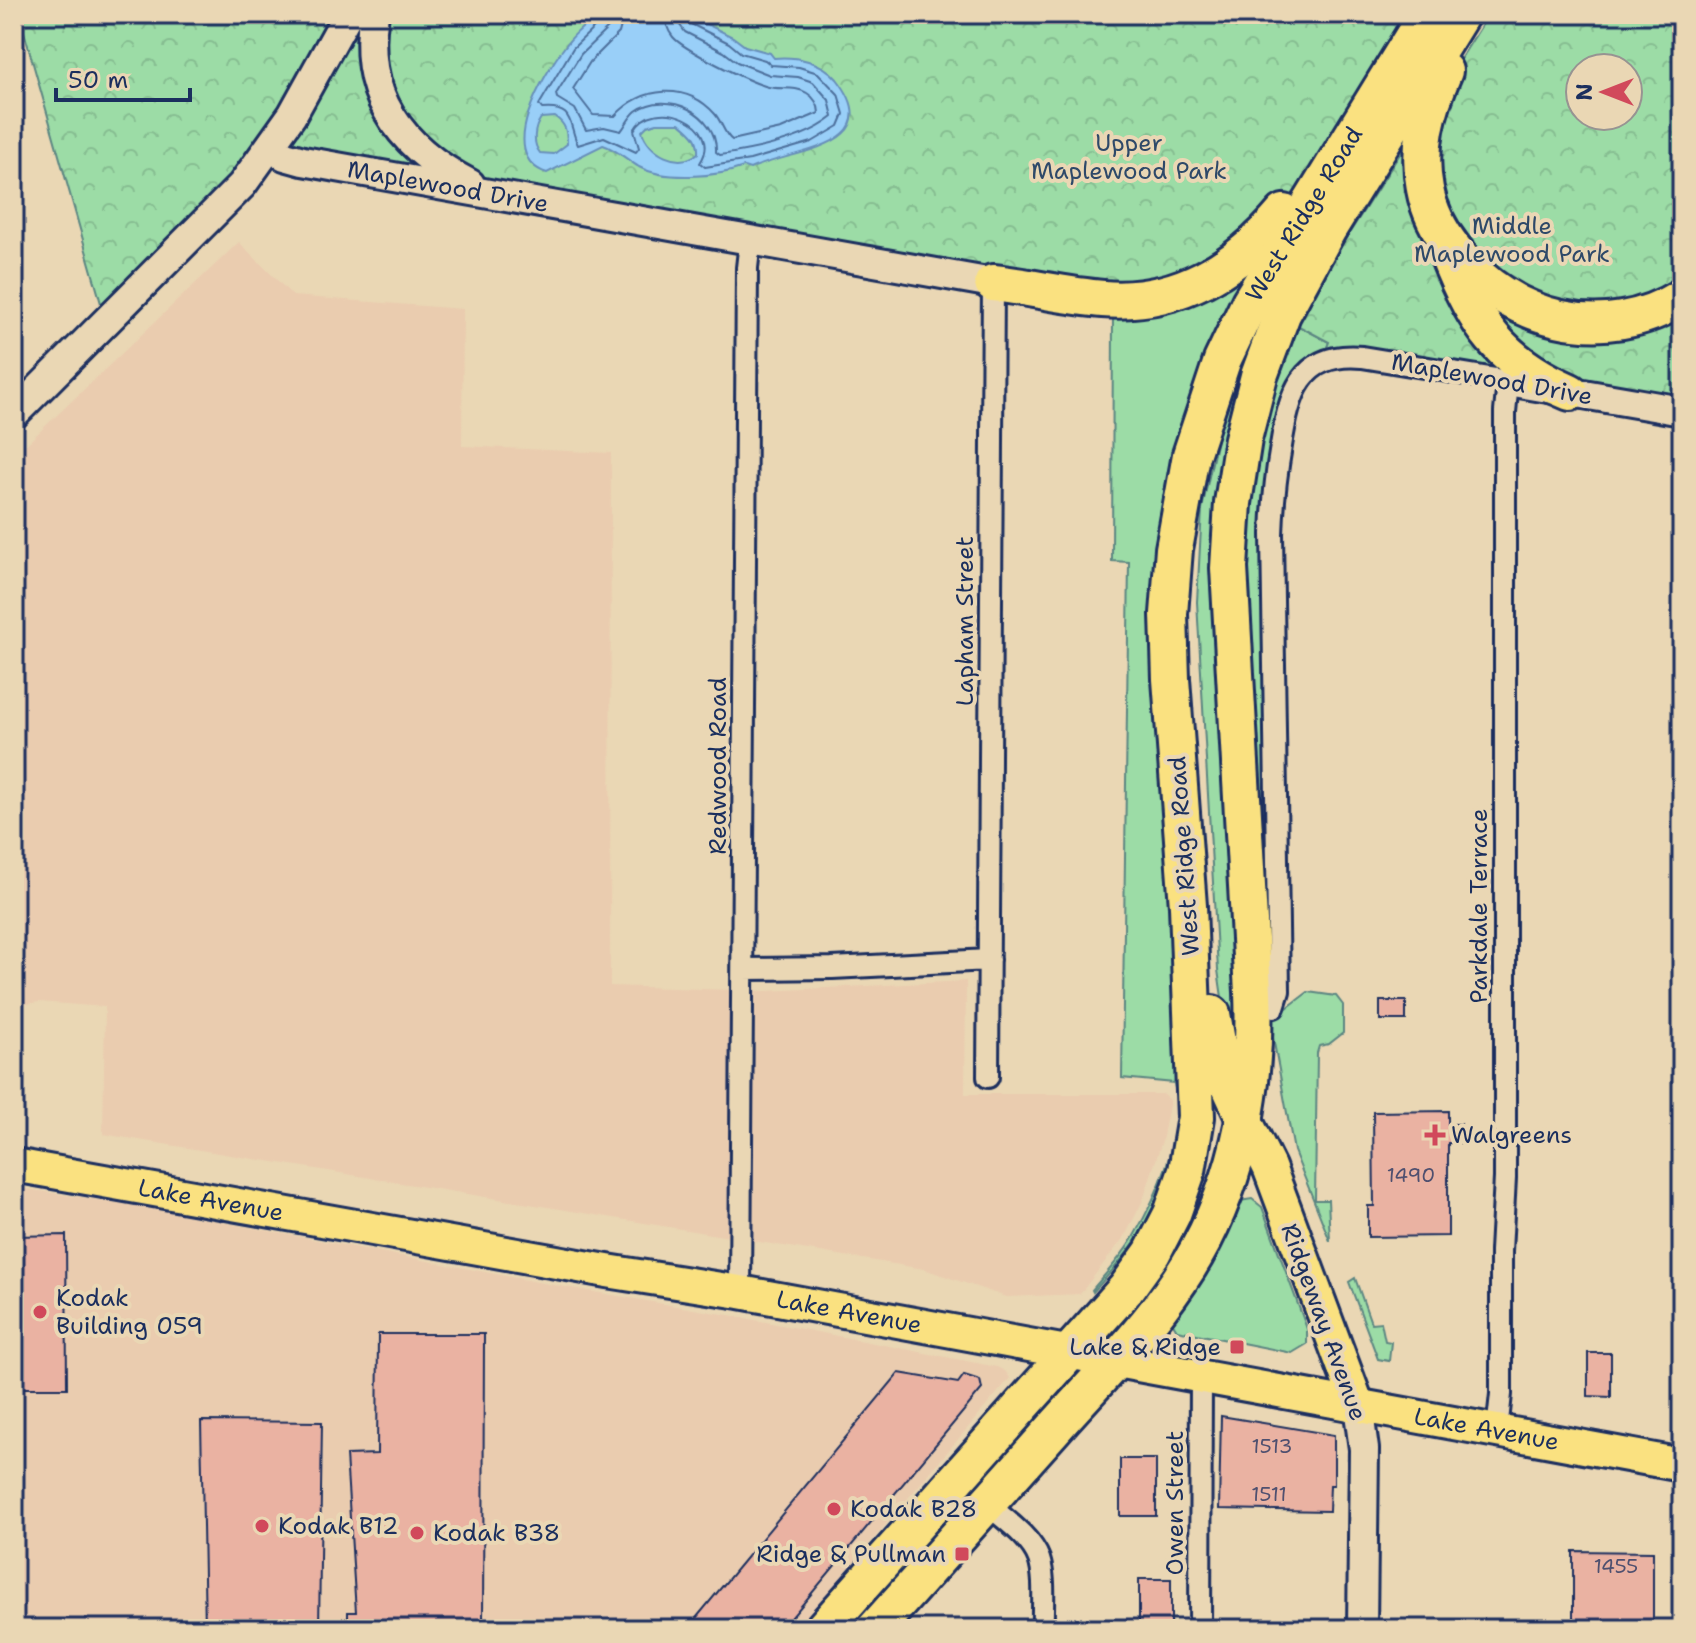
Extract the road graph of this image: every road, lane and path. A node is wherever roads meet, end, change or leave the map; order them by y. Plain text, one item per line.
1 (348, 14) edge
2 (374, 14) edge
3 (1427, 14) edge
4 (1461, 14) edge
5 (1470, 14) edge
6 (1404, 51) junction
7 (271, 148) junction
8 (496, 196) junction
9 (1431, 210) junction
10 (750, 241) junction
11 (993, 283) junction
12 (1682, 297) edge
13 (1508, 381) junction
14 (1570, 392) junction
15 (1682, 411) edge
16 (14, 414) edge
17 (1184, 840) junction
18 (989, 960) junction
19 (743, 969) junction
20 (1274, 1007) joint
21 (1254, 1047) junction
22 (988, 1077) dead end
23 (1245, 1119) junction
24 (14, 1165) edge
25 (740, 1292) junction
26 (1070, 1352) junction
27 (1115, 1361) junction
28 (1201, 1377) junction
29 (1358, 1406) junction
30 (1497, 1431) junction
31 (1682, 1465) edge
32 (987, 1504) junction
33 (823, 1629) edge
34 (875, 1629) edge
35 (1043, 1629) edge
36 (1200, 1629) edge
37 (1362, 1629) edge

1 - 7 street
2 - 8 street
3 - 6 highway, West Ridge Road
4 - 21 highway, West Ridge Road
5 - 9 highway
6 - 11 highway
6 - 17 highway, West Ridge Road
7 - 8 street, Maplewood Drive
7 - 16 street
8 - 10 street, Maplewood Drive
9 - 12 highway
9 - 14 highway
10 - 11 street, Maplewood Drive
10 - 19 street, Redwood Road
11 - 18 street, Lapham Street
13 - 14 street, Maplewood Drive
13 - 20 street, Maplewood Drive
13 - 30 street, Parkdale Terrace
14 - 15 street, Maplewood Drive
17 - 23 highway
17 - 26 highway, West Ridge Road
18 - 19 street
18 - 22 street, Lapham Street
19 - 25 street, Redwood Road
20 - 21 highway
21 - 23 highway, West Ridge Road
23 - 27 highway, West Ridge Road
23 - 29 main road, Ridgeway Avenue
24 - 25 main road, Lake Avenue
25 - 26 main road, Lake Avenue
26 - 27 main road, Lake Avenue
26 - 33 highway, West Ridge Road
27 - 28 main road, Lake Avenue
27 - 32 highway, West Ridge Road
28 - 29 main road, Lake Avenue
28 - 36 street, Owen Street
29 - 30 main road, Lake Avenue
29 - 37 street, Ridgeway Avenue
30 - 31 main road, Lake Avenue
32 - 34 highway, West Ridge Road
32 - 35 street

